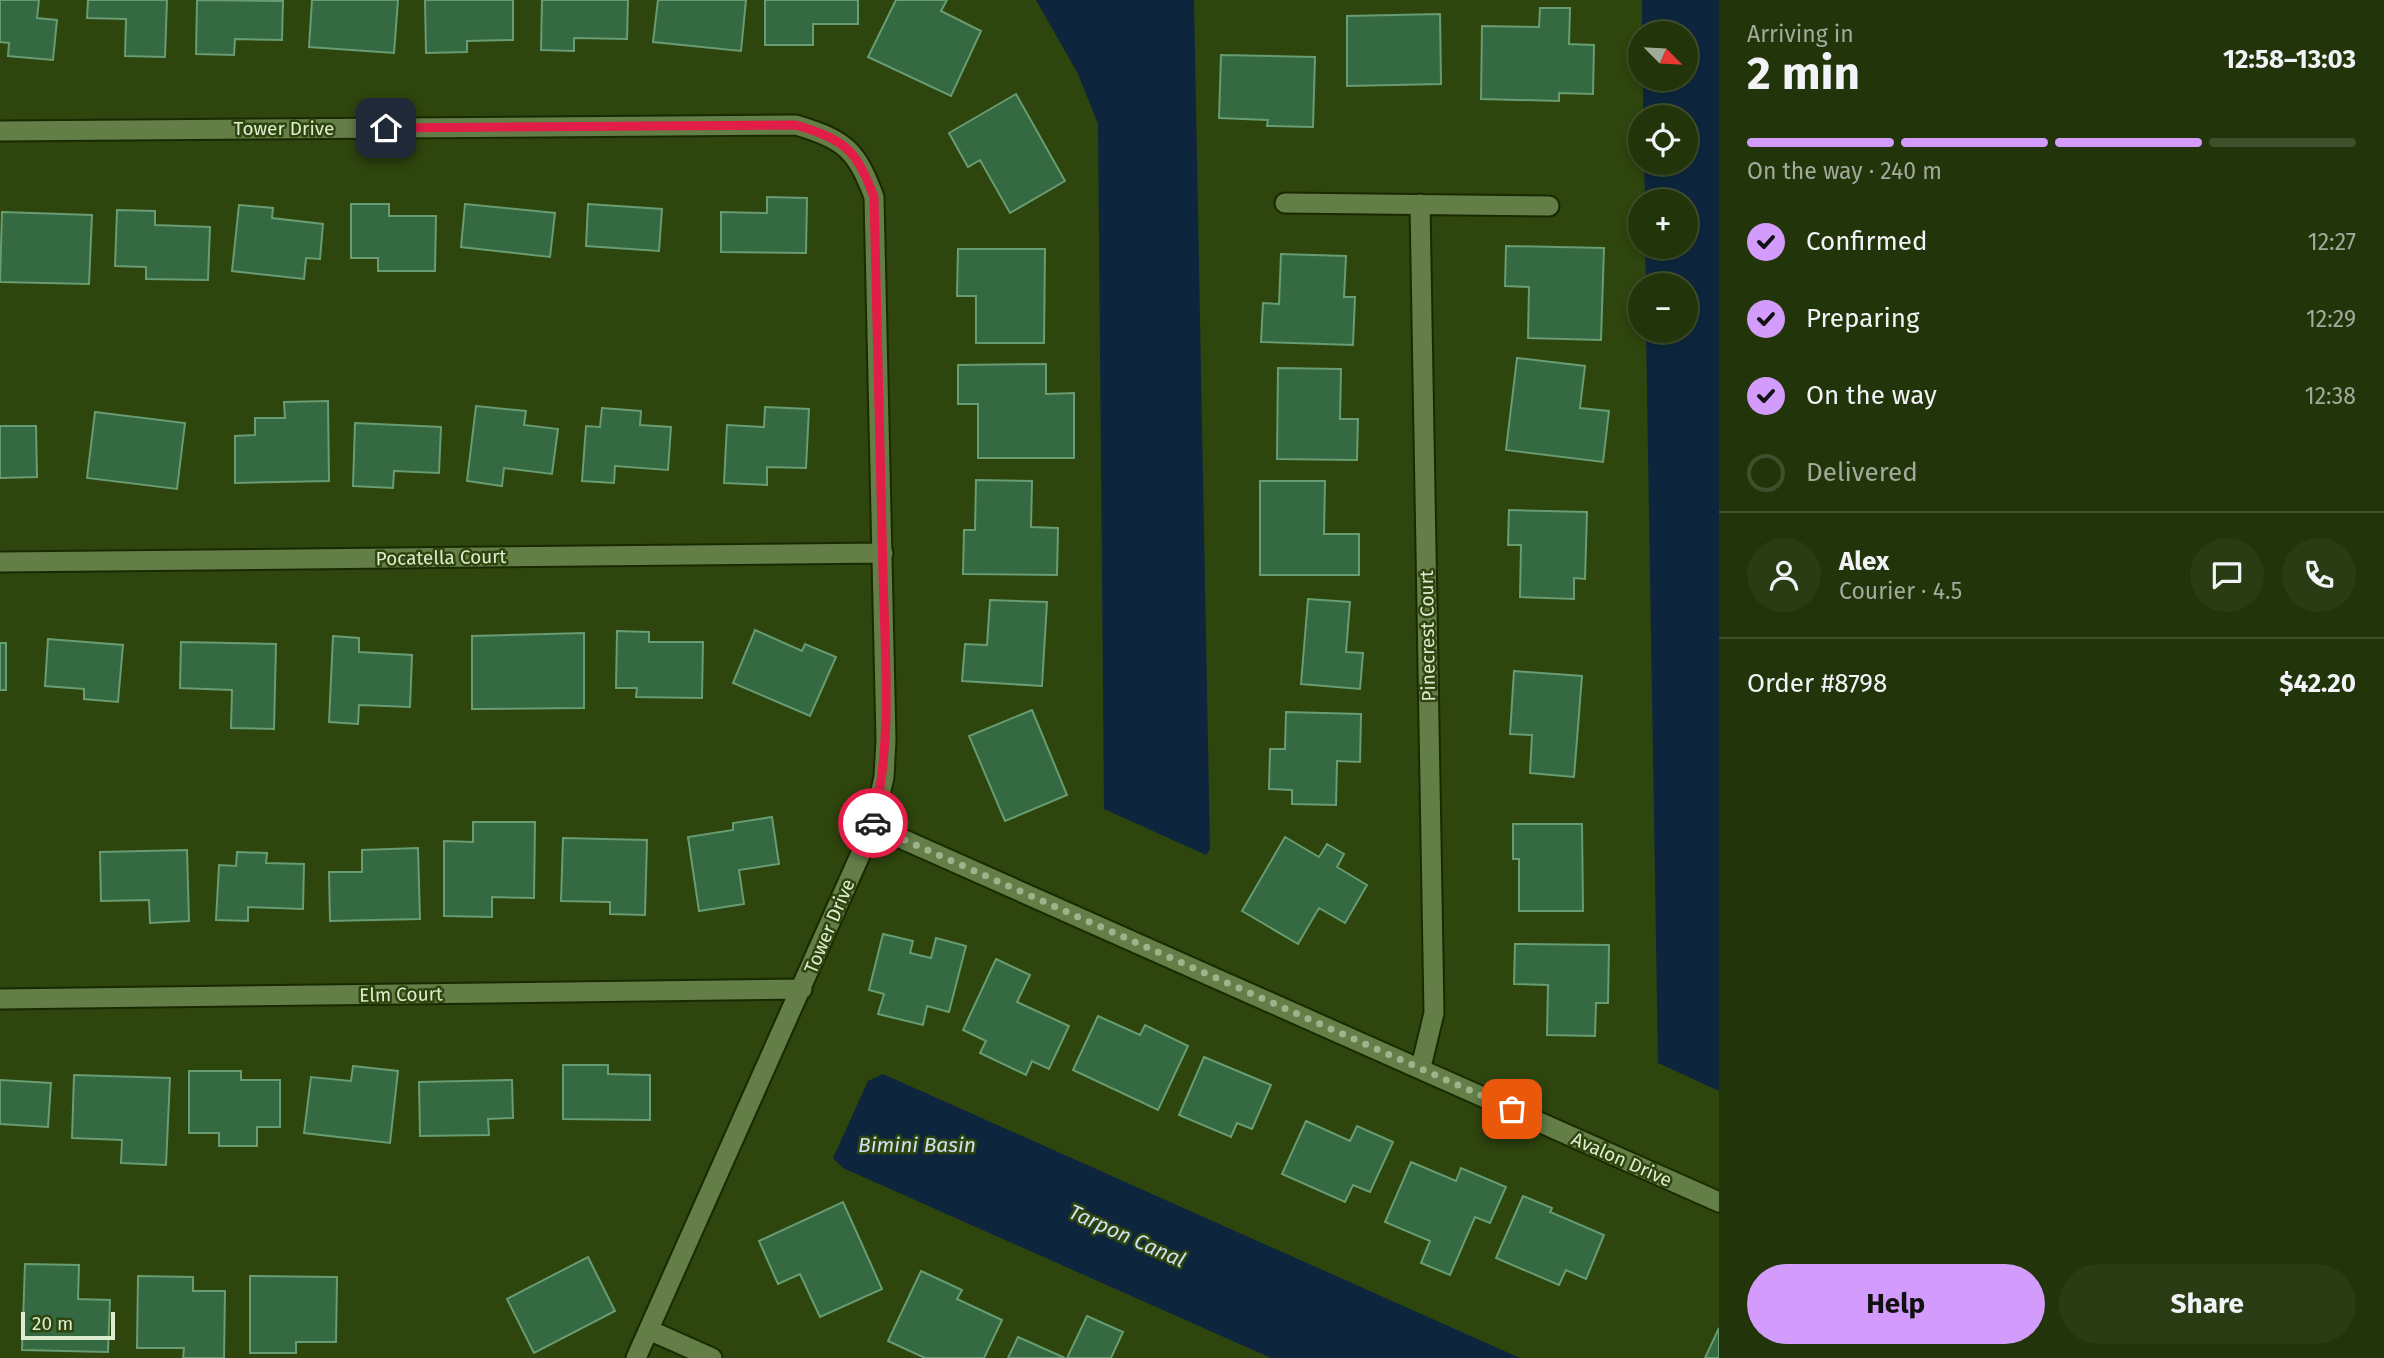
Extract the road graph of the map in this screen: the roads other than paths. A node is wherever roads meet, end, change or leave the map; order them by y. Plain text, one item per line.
1 (0, 131) edge
2 (1285, 203) dead end
3 (1420, 204) junction
4 (1549, 206) dead end
5 (883, 553) junction
6 (0, 562) edge
7 (873, 826) junction
8 (802, 989) junction
9 (0, 999) edge
10 (1421, 1068) junction
11 (1719, 1202) edge
12 (649, 1330) junction
13 (636, 1358) edge
14 (712, 1358) edge

1 - 5 street, Tower Drive
2 - 3 street
3 - 4 street
3 - 10 street, Pinecrest Court
5 - 6 street, Pocatella Court
5 - 7 street, Tower Drive
7 - 8 street, Tower Drive
7 - 10 street, Avalon Drive
8 - 9 street, Elm Court
8 - 12 street, Tower Drive
10 - 11 street, Avalon Drive
12 - 13 street, Tower Drive
12 - 14 street

